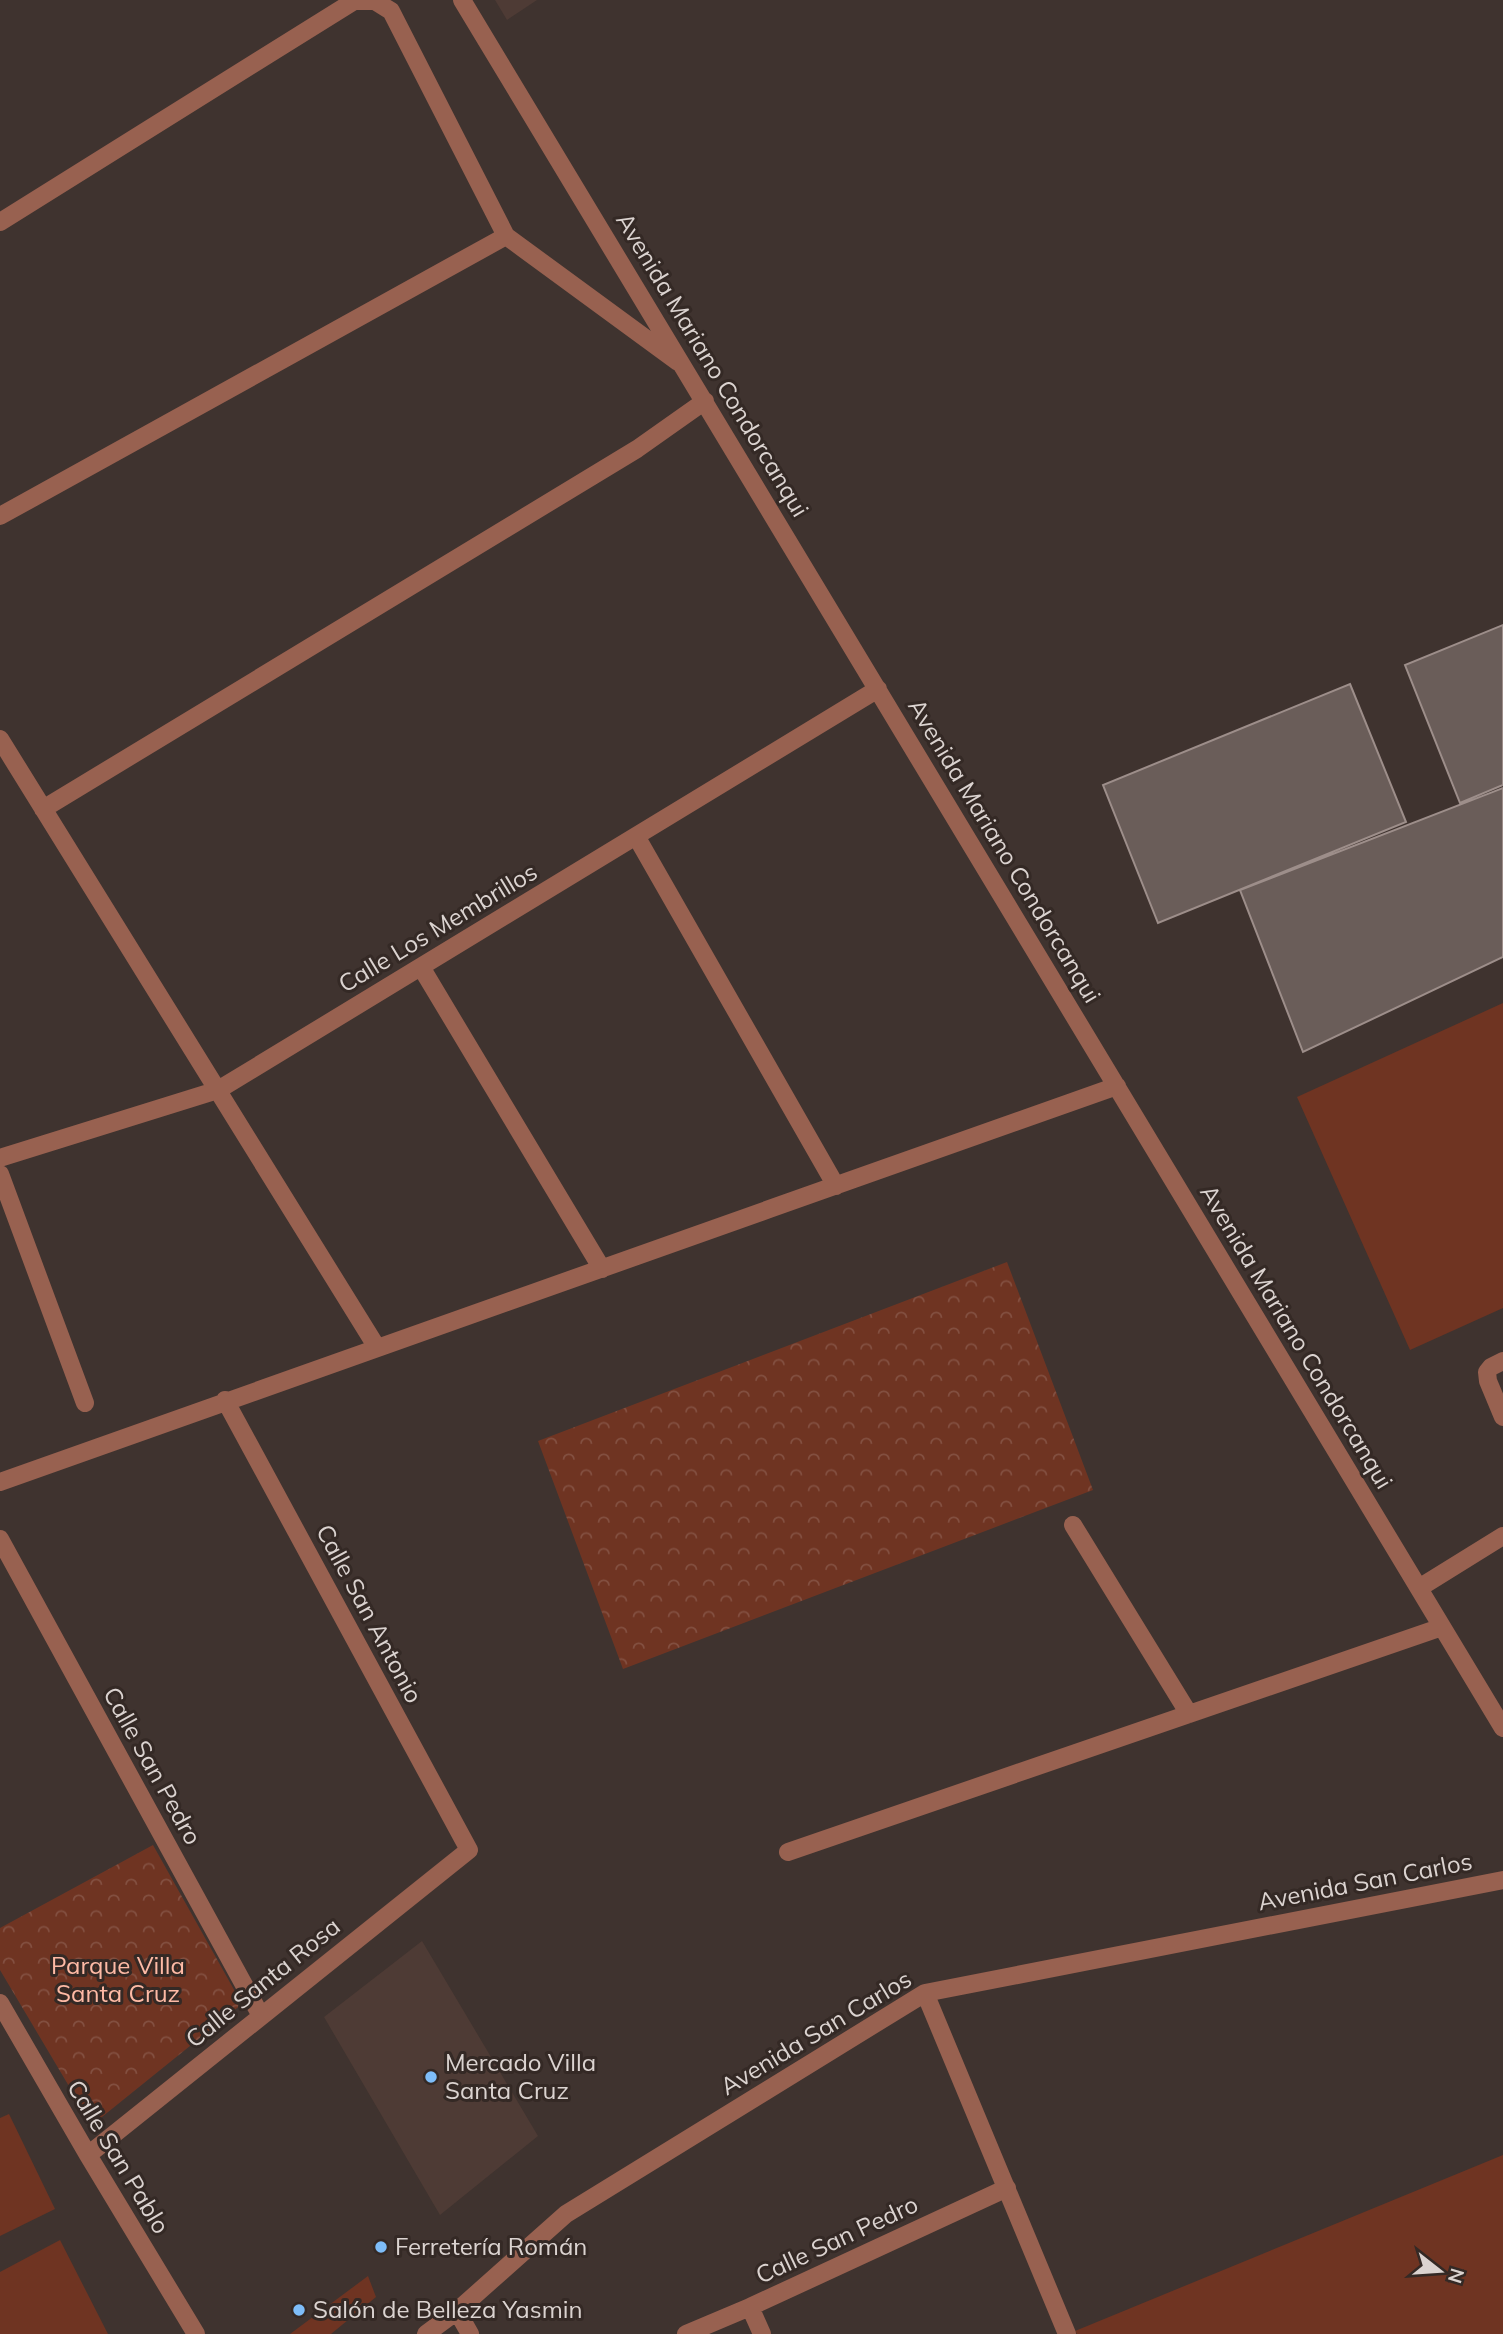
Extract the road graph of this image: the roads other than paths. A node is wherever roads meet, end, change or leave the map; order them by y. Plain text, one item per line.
1 (462, 0) edge
2 (0, 222) edge
3 (506, 236) junction
4 (684, 367) junction
5 (705, 401) junction
6 (0, 516) edge
7 (878, 689) junction
8 (0, 739) edge
9 (43, 809) junction
10 (636, 836) junction
11 (421, 967) junction
12 (1117, 1086) junction
13 (218, 1090) junction
14 (0, 1158) edge
15 (0, 1174) edge
16 (836, 1186) junction
17 (602, 1269) junction
18 (376, 1346) junction
19 (1503, 1362) edge
20 (225, 1400) junction
21 (85, 1402) dead end
22 (1503, 1417) edge
23 (0, 1482) edge
24 (1073, 1525) dead end
25 (1503, 1536) edge
26 (0, 1539) edge
27 (1419, 1588) junction
28 (1442, 1627) junction
29 (1189, 1714) junction
30 (1503, 1728) edge
31 (469, 1850) joint
32 (788, 1852) dead end
33 (1503, 1880) edge
34 (925, 1993) junction
35 (0, 2003) edge
36 (261, 2015) junction
37 (88, 2155) junction
38 (1007, 2188) junction
39 (750, 2307) junction
40 (457, 2311) junction
41 (196, 2334) edge
42 (426, 2334) edge
43 (470, 2334) edge
44 (686, 2334) edge
45 (762, 2334) edge
46 (1067, 2334) edge

1 - 4 street, Avenida Mariano Condorcanqui
2 - 3 street
3 - 4 street
3 - 6 street
4 - 5 street, Avenida Mariano Condorcanqui
5 - 7 street, Avenida Mariano Condorcanqui
5 - 9 street
7 - 10 street, Calle Los Membrillos
7 - 12 street, Avenida Mariano Condorcanqui
8 - 9 street
9 - 13 street
10 - 11 street, Calle Los Membrillos
10 - 16 street
11 - 13 street, Calle Los Membrillos
11 - 17 street
12 - 16 street
12 - 27 street, Avenida Mariano Condorcanqui
13 - 14 street, Calle Los Membrillos
13 - 18 street
15 - 21 street
16 - 17 street
17 - 18 street
18 - 20 street
19 - 22 street
20 - 23 street
20 - 31 street, Calle San Antonio
24 - 29 street
25 - 27 street
26 - 36 street, Calle San Pedro
27 - 28 street, Avenida Mariano Condorcanqui
28 - 29 street
28 - 30 street, Avenida Mariano Condorcanqui
29 - 32 street
31 - 36 street, Calle Santa Rosa
33 - 34 street, Avenida San Carlos
34 - 38 street
34 - 40 street, Avenida San Carlos
35 - 37 street, Calle San Pablo
36 - 37 street, Calle Santa Rosa
37 - 41 street, Calle San Pablo
38 - 39 street, Calle San Pedro
38 - 46 street
39 - 44 street, Calle San Pedro
39 - 45 street
40 - 42 street, Avenida San Carlos
40 - 43 street

